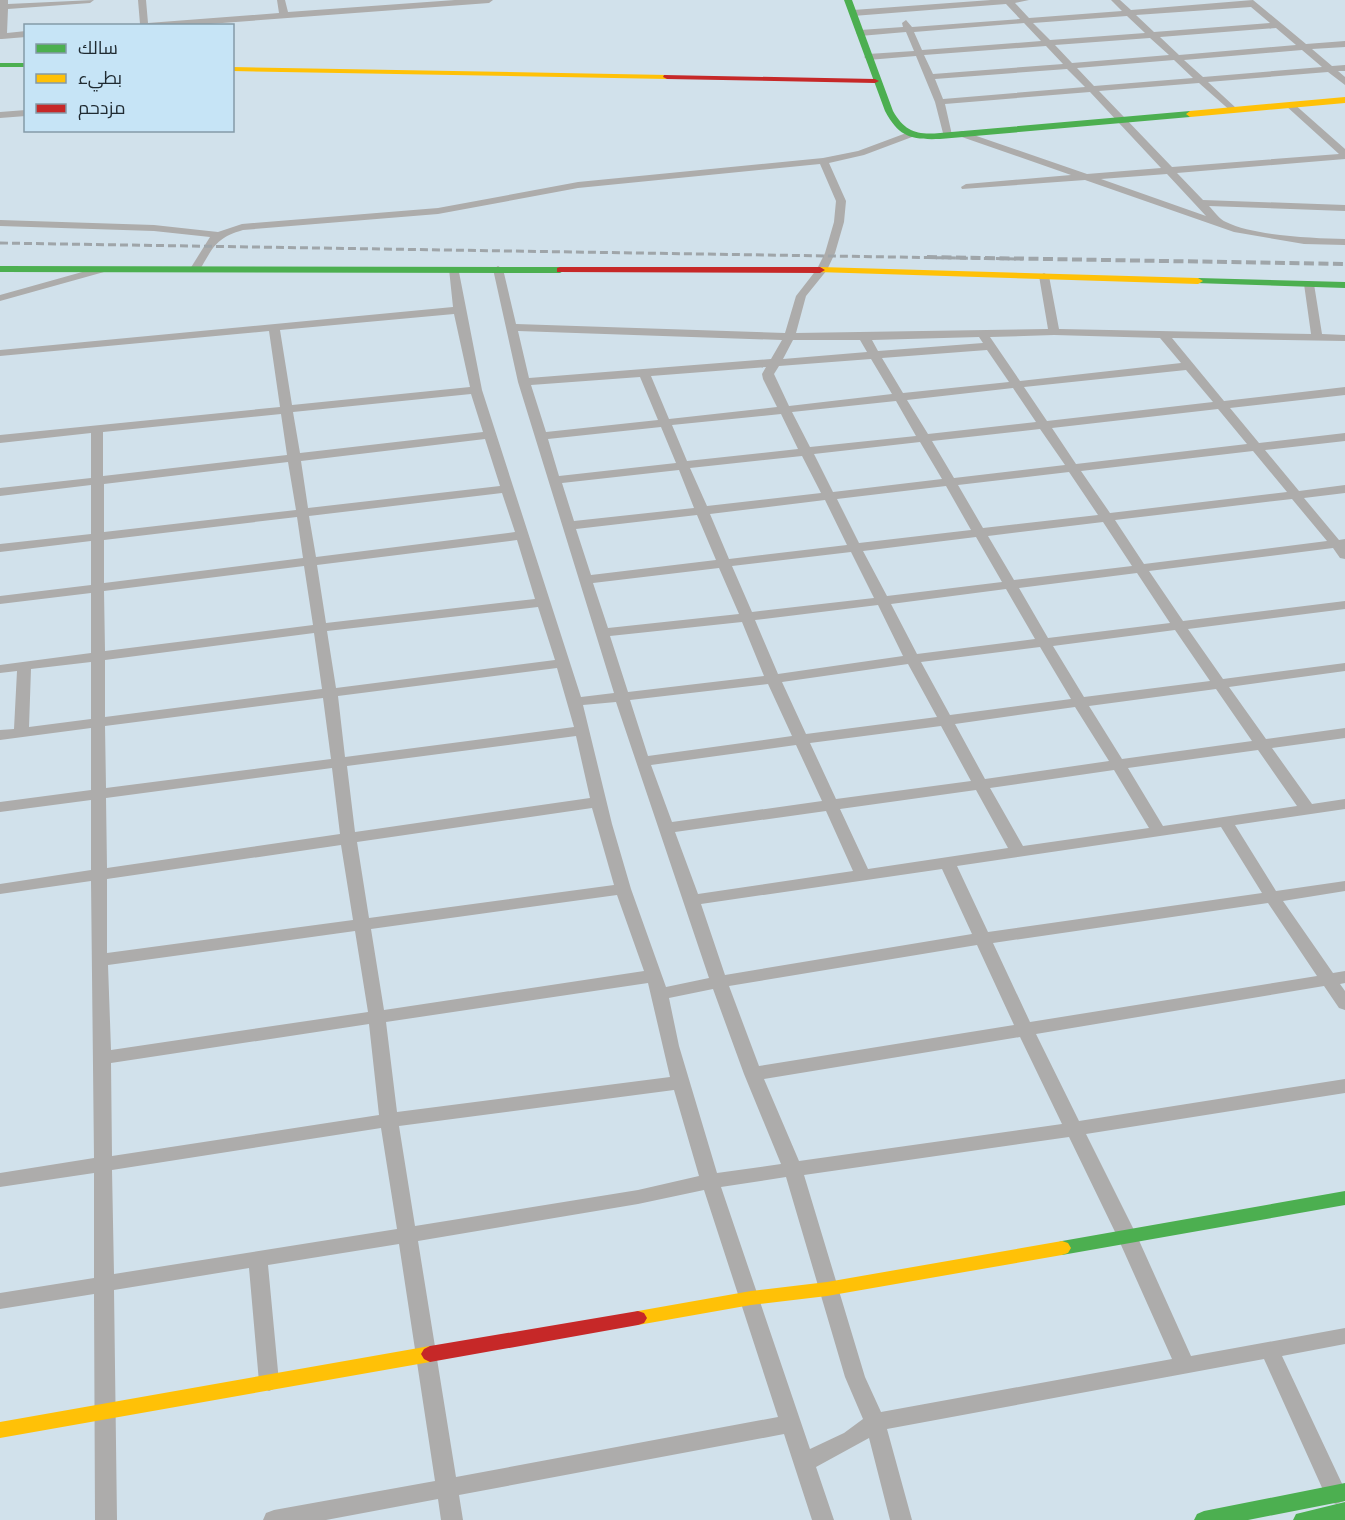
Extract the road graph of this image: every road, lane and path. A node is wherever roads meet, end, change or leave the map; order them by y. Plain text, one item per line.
1 (90, 0) edge
2 (142, 0) edge
3 (281, 0) edge
4 (489, 0) edge
5 (848, 0) edge
6 (897, 0) edge
7 (1025, 0) edge
8 (1115, 0) edge
9 (1008, 1) edge
10 (1250, 2) edge
11 (419, 3) edge
12 (3, 4) edge
13 (902, 10) junction
14 (853, 14) junction
15 (1130, 14) junction
16 (284, 15) junction
17 (1029, 22) junction
18 (142, 24) edge
19 (156, 24) edge
20 (1279, 25) junction
21 (909, 31) junction
22 (860, 33) junction
23 (24, 34) edge
24 (1153, 35) junction
25 (1, 36) edge
26 (1048, 44) junction
27 (1345, 44) edge
28 (1304, 47) junction
29 (920, 54) junction
30 (868, 57) junction
31 (1176, 57) junction
32 (0, 65) edge
33 (24, 65) edge
34 (1071, 67) junction
35 (1345, 68) edge
36 (234, 69) edge
37 (1330, 69) junction
38 (931, 77) junction
39 (1202, 80) junction
40 (875, 81) junction
41 (1345, 81) edge
42 (1094, 90) junction
43 (1345, 100) edge
44 (940, 102) junction
45 (1290, 105) junction
46 (1233, 110) junction
47 (24, 113) edge
48 (0, 115) edge
49 (1123, 120) junction
50 (962, 134) junction
51 (909, 135) junction
52 (947, 135) junction
53 (1345, 155) edge
54 (823, 161) junction
55 (1169, 171) junction
56 (1081, 176) junction
57 (966, 187) dead end
58 (1203, 203) junction
59 (1345, 208) edge
60 (0, 223) edge
61 (1221, 225) junction
62 (221, 234) junction
63 (1345, 242) edge
64 (195, 268) junction
65 (0, 269) edge
66 (454, 269) junction
67 (498, 269) junction
68 (100, 270) junction
69 (822, 270) junction
70 (1044, 276) junction
71 (1309, 284) junction
72 (1345, 285) edge
73 (0, 298) edge
74 (459, 310) junction
75 (274, 327) junction
76 (510, 327) junction
77 (1054, 332) junction
78 (982, 333) junction
79 (1162, 333) junction
80 (790, 336) junction
81 (864, 337) junction
82 (1317, 337) junction
83 (1344, 340) edge
84 (990, 346) junction
85 (0, 353) edge
86 (875, 354) junction
87 (776, 362) junction
88 (1188, 366) junction
89 (644, 372) junction
90 (524, 382) junction
91 (1016, 385) junction
92 (476, 390) junction
93 (1345, 391) edge
94 (900, 397) junction
95 (1221, 405) junction
96 (288, 408) junction
97 (785, 409) junction
98 (665, 422) junction
99 (1044, 425) junction
100 (97, 429) junction
101 (489, 435) junction
102 (541, 436) junction
103 (1345, 437) edge
104 (0, 439) edge
105 (925, 439) junction
106 (1254, 446) junction
107 (808, 452) junction
108 (293, 457) junction
109 (685, 467) junction
110 (1073, 467) junction
111 (554, 480) junction
112 (99, 481) junction
113 (950, 482) junction
114 (507, 489) junction
115 (1345, 489) edge
116 (0, 492) edge
117 (830, 495) junction
118 (1295, 496) junction
119 (301, 511) junction
120 (702, 511) junction
121 (1106, 518) junction
122 (568, 526) junction
123 (981, 533) junction
124 (523, 535) junction
125 (98, 536) junction
126 (854, 547) junction
127 (1342, 547) edge
128 (0, 548) edge
129 (309, 562) junction
130 (725, 562) junction
131 (1139, 568) junction
132 (585, 580) junction
133 (1012, 584) junction
134 (99, 587) junction
135 (0, 600) edge
136 (882, 601) junction
137 (544, 602) junction
138 (1345, 605) edge
139 (747, 617) junction
140 (1179, 626) junction
141 (319, 628) junction
142 (602, 633) junction
143 (1045, 642) junction
144 (100, 657) junction
145 (912, 659) junction
146 (563, 663) junction
147 (24, 666) junction
148 (1345, 667) edge
149 (0, 669) edge
150 (773, 679) junction
151 (1219, 683) junction
152 (330, 693) junction
153 (623, 696) junction
154 (575, 702) junction
155 (1080, 703) junction
156 (946, 720) junction
157 (98, 722) junction
158 (583, 730) junction
159 (21, 732) junction
160 (1345, 733) edge
161 (0, 735) edge
162 (802, 739) junction
163 (1263, 745) junction
164 (642, 761) junction
165 (338, 763) junction
166 (1117, 765) junction
167 (980, 784) junction
168 (98, 794) junction
169 (598, 802) junction
170 (832, 804) junction
171 (1345, 804) edge
172 (0, 807) edge
173 (1308, 810) junction
174 (1225, 821) junction
175 (667, 828) junction
176 (1159, 831) junction
177 (348, 838) junction
178 (1018, 852) junction
179 (947, 862) junction
180 (99, 875) junction
181 (863, 875) junction
182 (1345, 886) edge
183 (0, 889) edge
184 (623, 889) junction
185 (1272, 897) junction
186 (692, 900) junction
187 (361, 924) junction
188 (984, 940) junction
189 (99, 960) junction
190 (654, 976) junction
191 (1338, 978) edge
192 (719, 982) junction
193 (660, 994) junction
194 (1345, 1004) edge
195 (377, 1017) junction
196 (1025, 1030) junction
197 (102, 1058) junction
198 (753, 1074) junction
199 (681, 1082) junction
200 (1345, 1086) edge
201 (389, 1120) junction
202 (1075, 1129) junction
203 (103, 1165) junction
204 (793, 1170) junction
205 (0, 1180) edge
206 (710, 1181) junction
207 (1345, 1198) edge
208 (407, 1235) junction
209 (1127, 1236) junction
210 (258, 1258) junction
211 (105, 1283) junction
212 (827, 1288) junction
213 (751, 1298) junction
214 (0, 1301) edge
215 (1345, 1335) edge
216 (1270, 1351) junction
217 (428, 1355) junction
218 (1185, 1365) junction
219 (269, 1382) junction
220 (104, 1411) junction
221 (875, 1422) junction
222 (792, 1424) junction
223 (0, 1430) edge
224 (804, 1462) junction
225 (447, 1489) junction
226 (1342, 1499) edge
227 (106, 1520) edge
228 (274, 1520) edge
229 (453, 1520) edge
230 (823, 1520) edge
231 (901, 1520) edge
232 (1204, 1520) edge
233 (1304, 1520) edge

1 - 12 street
2 - 18 street
3 - 16 street
4 - 11 street
5 - 14 street
6 - 13 street
7 - 9 street
8 - 15 street
9 - 13 street
9 - 17 street
10 - 15 street
10 - 20 street
11 - 16 street
12 - 25 street
13 - 14 street
13 - 21 street
14 - 22 street
15 - 17 street
15 - 24 street
16 - 19 street
17 - 21 street
17 - 26 street
20 - 24 street
20 - 28 street
21 - 22 street
21 - 29 street
22 - 30 street
23 - 25 street
24 - 26 street
24 - 31 street
26 - 29 street
26 - 34 street
27 - 28 street
28 - 31 street
28 - 37 street
29 - 30 street
29 - 38 street
30 - 40 street
31 - 34 street
31 - 39 street
32 - 33 street
34 - 38 street
34 - 42 street
35 - 37 street
36 - 40 street
37 - 39 street
37 - 41 street
38 - 44 street
39 - 42 street
39 - 46 street
40 - 51 street
42 - 44 street
42 - 49 street
43 - 45 street
44 - 52 street
45 - 46 street
45 - 53 street
46 - 49 street
47 - 48 street
49 - 50 street
49 - 55 street
50 - 52 street
50 - 56 street
51 - 52 street
51 - 54 street
53 - 55 street
54 - 62 street
54 - 69 street
55 - 56 street
55 - 58 street
56 - 57 street
56 - 61 street
58 - 59 street
58 - 61 street
60 - 62 street
61 - 63 street
62 - 64 street
64 - 66 street
64 - 68 street
65 - 68 street
66 - 67 street
66 - 74 street
67 - 69 street
67 - 76 street
68 - 73 street
69 - 70 street
69 - 80 street
70 - 71 street
70 - 77 street
71 - 72 street
71 - 82 street
74 - 75 street
74 - 92 street
75 - 85 street
75 - 96 street
76 - 80 street
76 - 90 street
77 - 78 street
77 - 79 street
78 - 81 street
78 - 84 street
79 - 82 street
79 - 88 street
80 - 81 street
80 - 87 street
81 - 86 street
82 - 83 street
84 - 86 street
84 - 91 street
86 - 87 street
86 - 94 street
87 - 89 street
87 - 97 street
88 - 91 street
88 - 95 street
89 - 90 street
89 - 98 street
90 - 102 street
91 - 94 street
91 - 99 street
92 - 96 street
92 - 101 street
93 - 95 street
94 - 97 street
94 - 105 street
95 - 99 street
95 - 106 street
96 - 100 street
96 - 108 street
97 - 98 street
97 - 107 street
98 - 102 street
98 - 109 street
99 - 105 street
99 - 110 street
100 - 104 street
100 - 112 street
101 - 108 street
101 - 114 street
102 - 111 street
103 - 106 street
105 - 107 street
105 - 113 street
106 - 110 street
106 - 118 street
107 - 109 street
107 - 117 street
108 - 112 street
108 - 119 street
109 - 111 street
109 - 120 street
110 - 113 street
110 - 121 street
111 - 122 street
112 - 116 street
112 - 125 street
113 - 117 street
113 - 123 street
114 - 119 street
114 - 124 street
115 - 118 street
117 - 120 street
117 - 126 street
118 - 121 street
118 - 127 street
119 - 125 street
119 - 129 street
120 - 122 street
120 - 130 street
121 - 123 street
121 - 131 street
122 - 132 street
123 - 126 street
123 - 133 street
124 - 129 street
124 - 137 street
125 - 128 street
125 - 134 street
126 - 130 street
126 - 136 street
127 - 131 street
129 - 134 street
129 - 141 street
130 - 132 street
130 - 139 street
131 - 133 street
131 - 140 street
132 - 142 street
133 - 136 street
133 - 143 street
134 - 135 street
134 - 144 street
136 - 139 street
136 - 145 street
137 - 141 street
137 - 146 street
138 - 140 street
139 - 142 street
139 - 150 street
140 - 143 street
140 - 151 street
141 - 144 street
141 - 152 street
142 - 153 street
143 - 145 street
143 - 155 street
144 - 147 street
144 - 157 street
145 - 150 street
145 - 156 street
146 - 152 street
146 - 154 street
147 - 149 street
147 - 159 street
148 - 151 street
150 - 153 street
150 - 162 street
151 - 155 street
151 - 163 street
152 - 157 street
152 - 165 street
153 - 154 street
153 - 164 street
154 - 158 street
155 - 156 street
155 - 166 street
156 - 162 street
156 - 167 street
157 - 159 street
157 - 168 street
158 - 165 street
158 - 169 street
159 - 161 street
160 - 163 street
162 - 164 street
162 - 170 street
163 - 166 street
163 - 173 street
164 - 175 street
165 - 168 street
165 - 177 street
166 - 167 street
166 - 176 street
167 - 170 street
167 - 178 street
168 - 172 street
168 - 180 street
169 - 177 street
169 - 184 street
170 - 175 street
170 - 181 street
171 - 173 street
173 - 174 street
174 - 176 street
174 - 185 street
175 - 186 street
176 - 178 street
177 - 180 street
177 - 187 street
178 - 179 street
179 - 181 street
179 - 188 street
180 - 183 street
180 - 189 street
181 - 186 street
182 - 185 street
184 - 187 street
184 - 190 street
185 - 188 street
185 - 191 street
186 - 192 street
187 - 189 street
187 - 195 street
188 - 192 street
188 - 196 street
189 - 197 street
190 - 193 street
190 - 195 street
191 - 194 street
191 - 196 street
192 - 193 street
192 - 198 street
193 - 199 street
195 - 197 street
195 - 201 street
196 - 198 street
196 - 202 street
197 - 203 street
198 - 204 street
199 - 201 street
199 - 206 street
200 - 202 street
201 - 203 street
201 - 208 street
202 - 204 street
202 - 209 street
203 - 205 street
203 - 211 street
204 - 206 street
204 - 212 street
206 - 208 street
206 - 213 street
207 - 209 street
208 - 210 street
208 - 217 street
209 - 212 street
209 - 218 street
210 - 211 street
210 - 219 street
211 - 214 street
211 - 220 street
212 - 213 street
212 - 221 street
213 - 217 street
213 - 222 street
215 - 216 street
216 - 218 street
216 - 226 street
217 - 219 street
217 - 225 street
218 - 221 street
219 - 220 street
220 - 223 street
220 - 227 street
221 - 224 street
221 - 231 street
222 - 224 street
222 - 225 street
224 - 230 street
225 - 228 street
225 - 229 street
226 - 232 street
226 - 233 street

